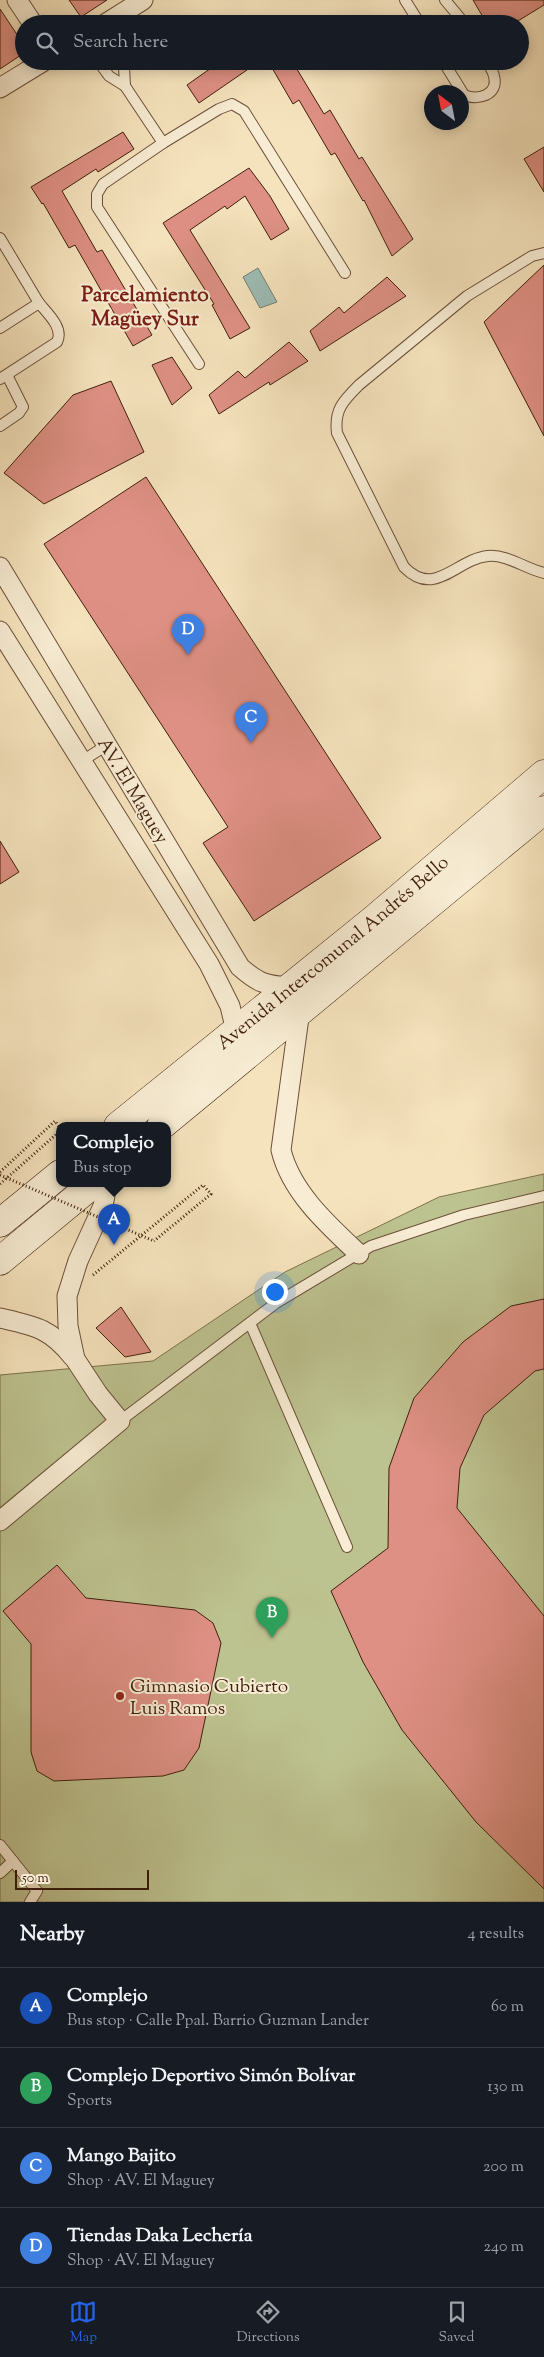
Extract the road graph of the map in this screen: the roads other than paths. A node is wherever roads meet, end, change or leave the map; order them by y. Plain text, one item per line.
1 (17, 0) edge
2 (143, 0) edge
3 (405, 0) edge
4 (445, 0) edge
5 (27, 15) edge
6 (119, 15) edge
7 (414, 15) edge
8 (458, 15) edge
9 (29, 70) edge
10 (105, 70) edge
11 (124, 70) edge
12 (449, 70) edge
13 (492, 70) edge
14 (125, 86) junction
15 (0, 88) edge
16 (163, 143) junction
17 (0, 238) edge
18 (544, 253) edge
19 (345, 273) dead end
20 (39, 303) junction
21 (1, 325) edge
22 (199, 364) dead end
23 (3, 377) edge
24 (0, 426) edge
25 (1, 569) edge
26 (544, 573) edge
27 (0, 630) edge
28 (107, 745) junction
29 (82, 761) junction
30 (544, 774) edge
31 (544, 810) edge
32 (295, 998) junction
33 (236, 1031) junction
34 (123, 1122) edge
35 (165, 1122) edge
36 (56, 1177) edge
37 (89, 1187) edge
38 (106, 1187) edge
39 (544, 1196) edge
40 (0, 1223) edge
41 (359, 1254) junction
42 (0, 1261) edge
43 (0, 1318) edge
44 (250, 1323) junction
45 (75, 1359) junction
46 (120, 1421) junction
47 (0, 1521) edge
48 (347, 1547) dead end
49 (0, 1845) edge
50 (13, 1861) junction
51 (0, 1873) edge
52 (30, 1902) edge

1 - 5 street
2 - 6 street
3 - 7 lane
4 - 8 lane
9 - 15 street
10 - 14 lane
11 - 14 lane
12 - 13 lane
14 - 16 lane
16 - 19 lane
16 - 22 lane
17 - 20 lane
18 - 26 lane
20 - 21 lane
20 - 23 lane
23 - 24 lane
25 - 28 street, AV. El Maguey
27 - 29 street, AV. El Maguey
28 - 29 lane
28 - 32 street, AV. El Maguey
29 - 33 street, AV. El Maguey
30 - 32 main road, Avenida Intercomunal Andrés Bello
31 - 32 main road, Avenida Intercomunal Andrés Bello
32 - 33 main road, Avenida Intercomunal Andrés Bello
32 - 35 main road, Avenida Intercomunal Andrés Bello
32 - 41 street
33 - 34 main road, Avenida Intercomunal Andrés Bello
36 - 40 main road
37 - 42 main road
38 - 45 street
39 - 41 lane
41 - 44 lane
43 - 45 street
44 - 46 lane
44 - 48 lane
45 - 46 street
46 - 47 street
49 - 50 lane
50 - 51 lane
50 - 52 lane

